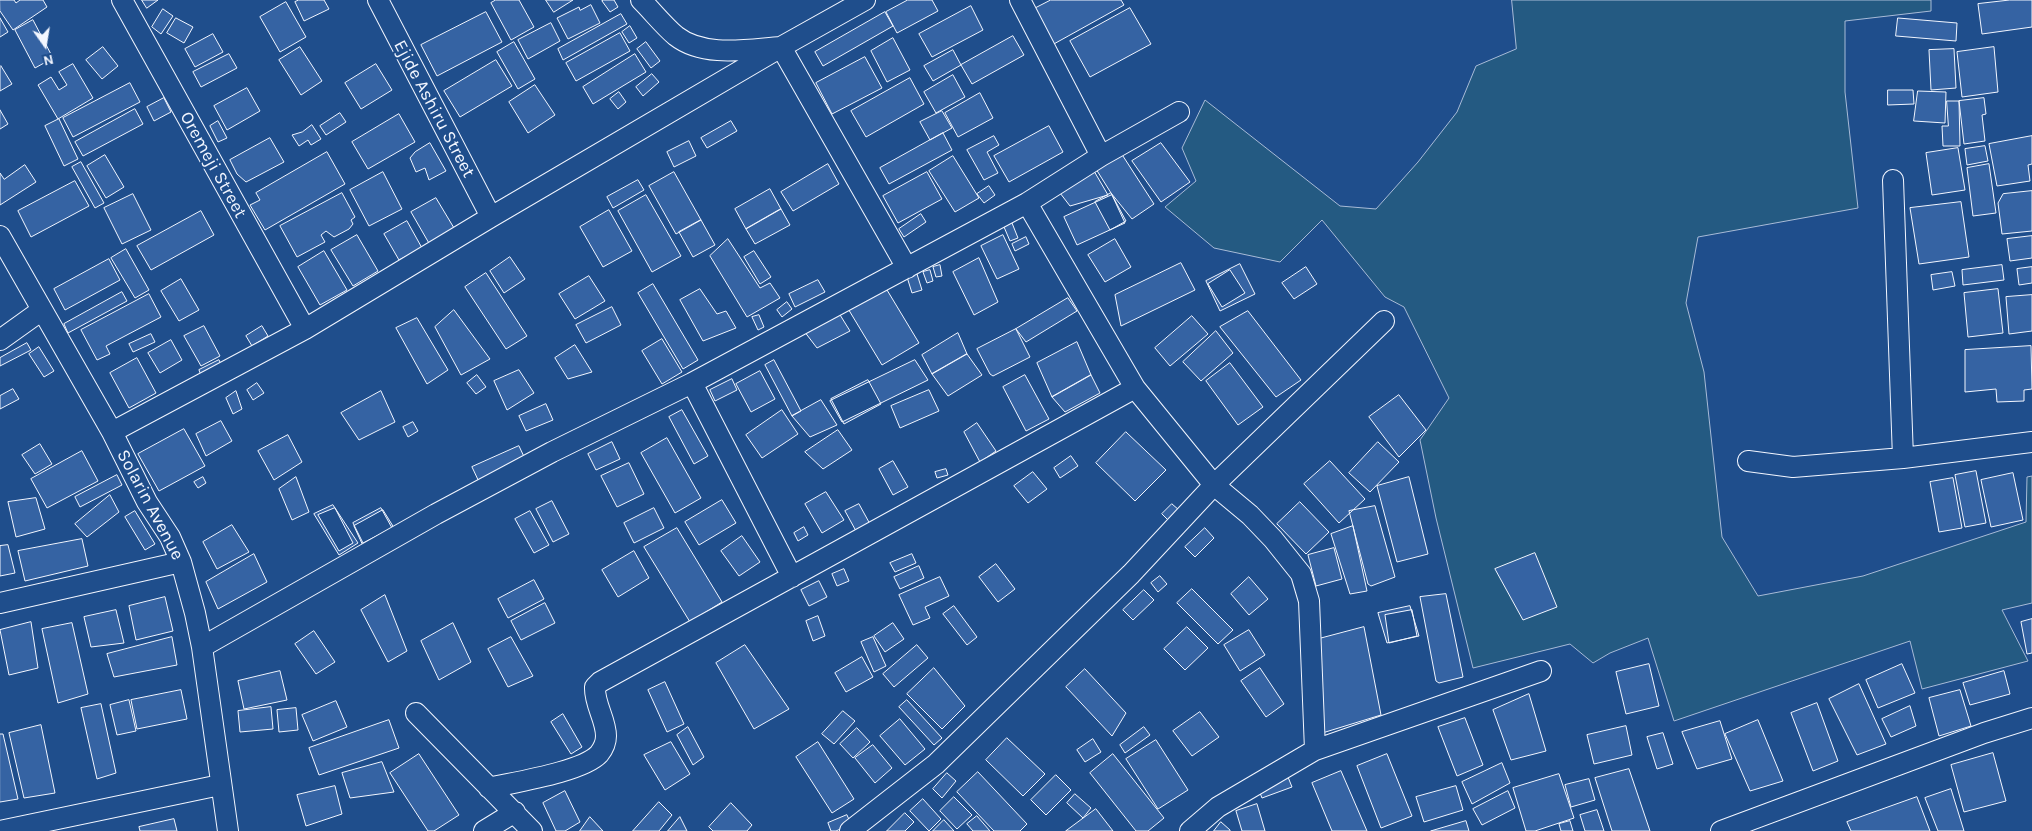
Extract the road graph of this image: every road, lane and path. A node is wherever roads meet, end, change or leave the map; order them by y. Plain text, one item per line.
1 (122, 0) edge
2 (378, 0) edge
3 (642, 0) edge
4 (865, 0) edge
5 (1020, 0) edge
6 (781, 47) junction
7 (1179, 112) dead end
8 (1102, 156) junction
9 (1893, 180) dead end
10 (1026, 203) junction
11 (491, 217) junction
12 (0, 236) edge
13 (907, 268) junction
14 (42, 310) junction
15 (1384, 321) dead end
16 (304, 329) junction
17 (0, 340) edge
18 (692, 383) junction
19 (1135, 388) junction
20 (112, 432) junction
21 (2032, 442) edge
22 (1903, 458) junction
23 (1748, 461) dead end
24 (1214, 485) junction
25 (181, 562) junction
26 (792, 577) junction
27 (0, 603) edge
28 (202, 647) junction
29 (1540, 671) dead end
30 (416, 713) dead end
31 (2032, 718) edge
32 (1315, 750) junction
33 (220, 785) junction
34 (489, 788) junction
35 (515, 812) junction
36 (856, 830) edge
37 (0, 831) edge
38 (228, 831) edge
39 (484, 831) edge
40 (532, 831) edge
41 (1190, 831) edge
42 (1722, 831) edge

1 - 16 street, Oremeji Street
2 - 11 street, Ejide Ashiru Street
3 - 6 street
4 - 6 street
5 - 8 street
6 - 11 street
6 - 13 street
7 - 8 street
8 - 10 street
9 - 22 street
10 - 13 street
10 - 19 street
11 - 16 street
12 - 14 street, Solarin Avenue
13 - 18 street
14 - 17 street
14 - 20 street, Solarin Avenue
15 - 24 street
16 - 20 street
18 - 26 street
18 - 28 street
19 - 24 street
19 - 26 street
20 - 25 street, Solarin Avenue
21 - 22 street
22 - 23 street
24 - 32 street
24 - 36 street
25 - 27 street
25 - 28 street, Solarin Avenue
26 - 34 street
28 - 33 street, Solarin Avenue
29 - 32 street
30 - 34 street
31 - 42 street
32 - 41 street
33 - 37 street
33 - 38 street, Solarin Avenue
34 - 35 street
35 - 39 street
35 - 40 street

